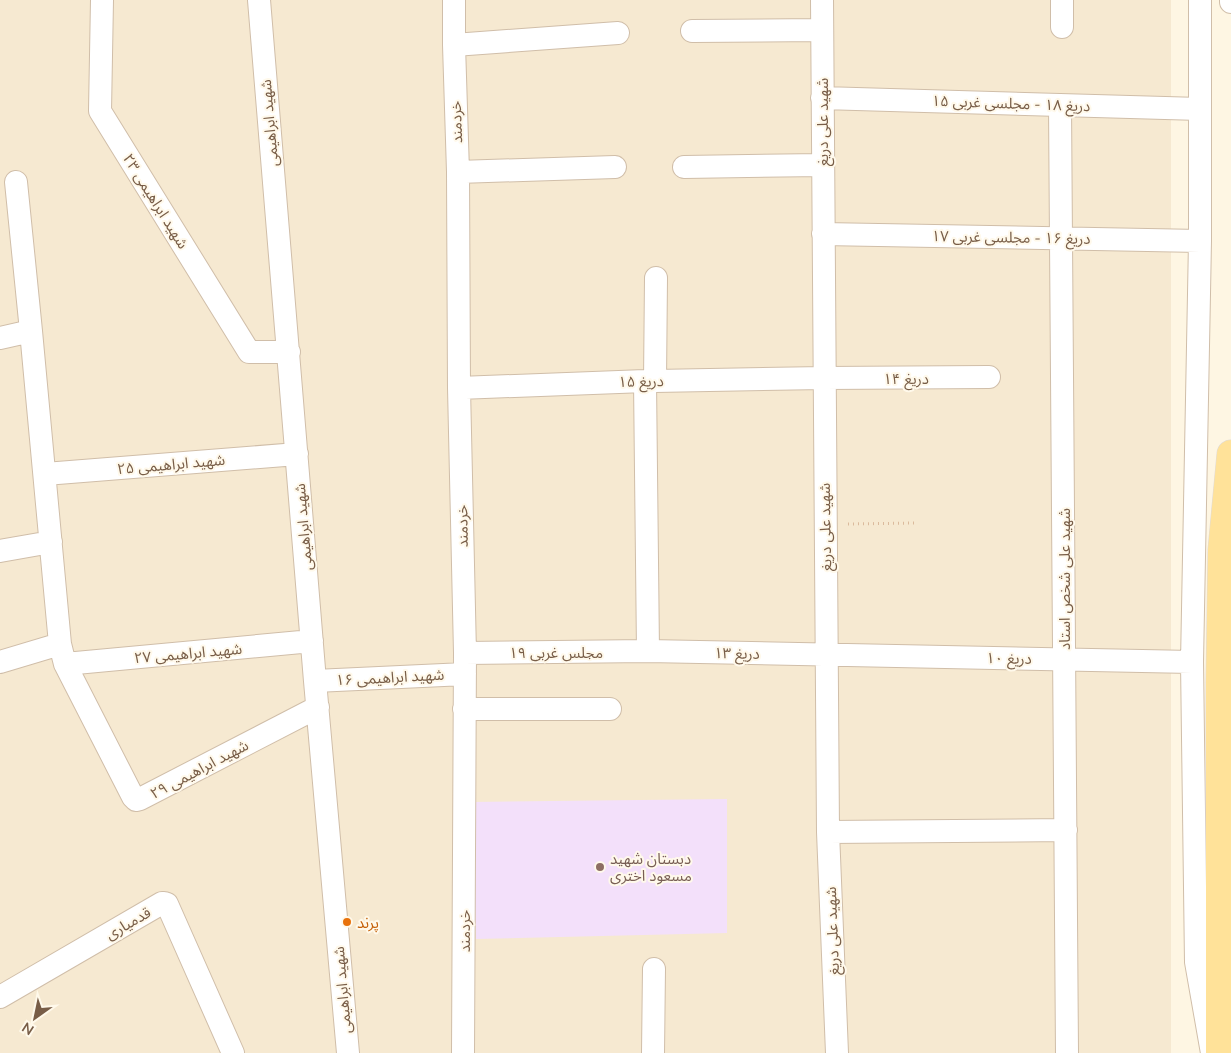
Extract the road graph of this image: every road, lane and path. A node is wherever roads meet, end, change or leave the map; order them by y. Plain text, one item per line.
1 (102, 0) edge
2 (259, 0) edge
3 (454, 0) edge
4 (822, 0) edge
5 (1062, 0) edge
6 (1200, 0) edge
7 (1062, 27) dead end
8 (822, 30) junction
9 (692, 31) dead end
10 (618, 33) dead end
11 (454, 46) junction
12 (822, 98) junction
13 (1060, 105) junction
14 (1200, 109) junction
15 (822, 165) junction
16 (616, 167) dead end
17 (684, 167) dead end
18 (458, 172) junction
19 (16, 182) dead end
20 (823, 234) junction
21 (1062, 238) junction
22 (1200, 240) junction
23 (656, 278) dead end
24 (31, 331) junction
25 (0, 338) edge
26 (289, 352) junction
27 (824, 378) junction
28 (989, 378) dead end
29 (650, 381) junction
30 (459, 388) junction
31 (297, 454) junction
32 (1231, 454) edge
33 (45, 474) junction
34 (916, 523) dead end
35 (825, 524) junction
36 (51, 542) junction
37 (0, 551) edge
38 (312, 641) junction
39 (648, 651) junction
40 (62, 654) junction
41 (826, 655) junction
42 (1064, 659) junction
43 (0, 662) edge
44 (1192, 662) junction
45 (465, 663) junction
46 (315, 681) junction
47 (318, 707) junction
48 (464, 709) junction
49 (610, 709) dead end
50 (1066, 830) junction
51 (828, 832) junction
52 (654, 969) dead end
53 (0, 997) edge
54 (233, 1053) edge
55 (348, 1053) edge
56 (463, 1053) edge
57 (653, 1053) edge
58 (837, 1053) edge
59 (1067, 1053) edge
60 (1212, 1053) edge
61 (1220, 1053) edge

1 - 26 street, شهید ابراهیمی ۲۳
2 - 26 street, شهید ابراهیمی
3 - 11 street, خردمند
4 - 8 street, شهید علی دریغ
5 - 7 street
6 - 14 street
8 - 9 street
8 - 12 street, شهید علی دریغ
10 - 11 street
11 - 18 street, خردمند
12 - 13 street, دریغ ۱۸ - مجلسی غربی ۱۵
12 - 15 street, شهید علی دریغ
13 - 14 street, دریغ ۱۸ - مجلسی غربی ۱۵
13 - 21 street, شهید علی شخص استاد
14 - 22 street
15 - 17 street
15 - 20 street, شهید علی دریغ
16 - 18 street
18 - 30 street, خردمند
19 - 24 street
20 - 21 street, دریغ ۱۶ - مجلسی غربی ۱۷
20 - 27 street, شهید علی دریغ
21 - 22 street, دریغ ۱۶ - مجلسی غربی ۱۷
21 - 42 street, شهید علی شخص استاد
22 - 44 street
23 - 29 street
24 - 25 street
24 - 33 street
26 - 31 street, شهید ابراهیمی
27 - 28 street, دریغ ۱۴
27 - 29 street, دریغ ۱۵
27 - 35 street, شهید علی دریغ
29 - 30 street, دریغ ۱۵
29 - 39 street
30 - 45 street, خردمند
31 - 33 street, شهید ابراهیمی ۲۵
31 - 38 street, شهید ابراهیمی
32 - 61 main road
33 - 36 street
34 - 35 path
35 - 41 street, شهید علی دریغ
36 - 37 street
36 - 40 street
38 - 40 street, شهید ابراهیمی ۲۷
38 - 46 street, شهید ابراهیمی
39 - 41 street, دریغ ۱۳
39 - 45 street, مجلس غربی ۱۹
40 - 43 street, شهید ابراهیمی ۲۷
40 - 47 street, شهید ابراهیمی ۲۹
41 - 42 street, دریغ ۱۰
41 - 51 street, شهید علی دریغ
42 - 44 street, دریغ ۱۰
42 - 50 street, شهید علی شخص استاد
44 - 60 street
45 - 46 street, شهید ابراهیمی ۱۶
45 - 48 street, خردمند
46 - 47 street, شهید ابراهیمی
47 - 55 street, شهید ابراهیمی
48 - 49 street
48 - 56 street, خردمند
50 - 51 street
50 - 59 street, شهید علی شخص استاد
51 - 58 street, شهید علی دریغ
52 - 57 street
53 - 54 street, قدمیاری

